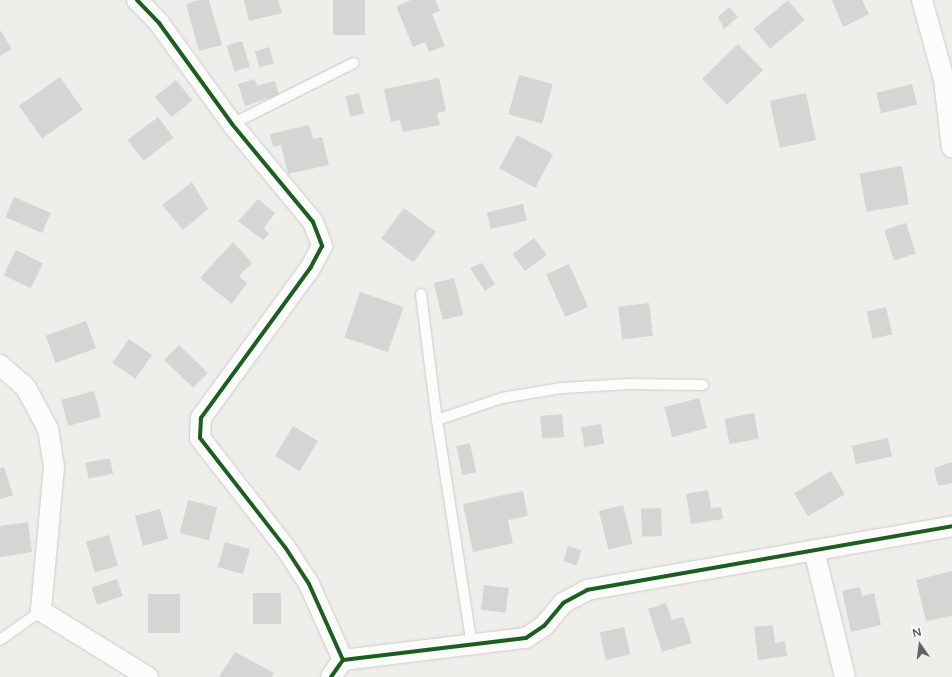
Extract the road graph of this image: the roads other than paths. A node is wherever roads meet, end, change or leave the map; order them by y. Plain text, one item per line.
1 (137, 0) edge
2 (922, 0) edge
3 (354, 63) dead end
4 (232, 124) junction
5 (952, 148) edge
6 (421, 294) dead end
7 (0, 365) edge
8 (703, 385) dead end
9 (437, 420) junction
10 (952, 526) edge
11 (814, 550) junction
12 (41, 611) junction
13 (0, 640) edge
14 (472, 645) junction
15 (343, 660) junction
16 (148, 677) edge
17 (331, 677) edge
18 (845, 677) edge

1 - 4 street
2 - 5 street
3 - 4 lane
4 - 15 street
6 - 9 lane
7 - 12 street
8 - 9 lane
9 - 14 lane
10 - 11 street
11 - 14 street
11 - 18 street
12 - 13 lane
12 - 16 street
14 - 15 street
15 - 17 street

